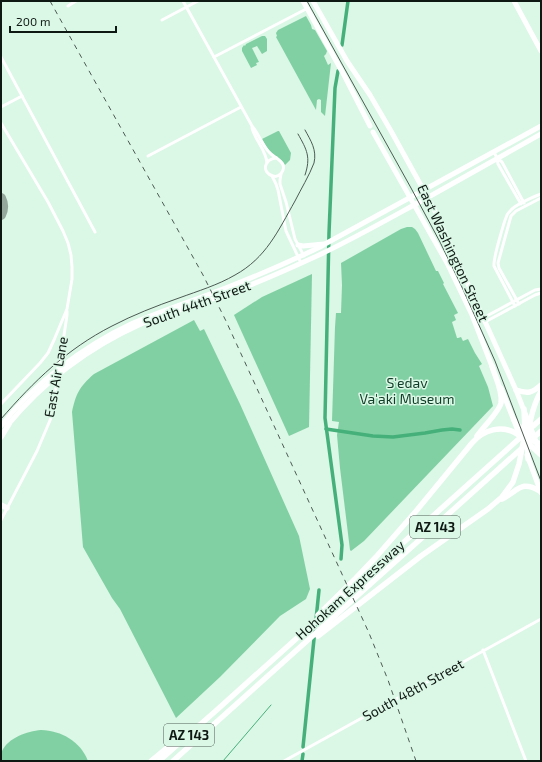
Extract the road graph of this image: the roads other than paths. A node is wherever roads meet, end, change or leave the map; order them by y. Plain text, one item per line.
1 (76, 1) edge
2 (183, 1) edge
3 (198, 1) edge
4 (303, 1) edge
5 (313, 1) edge
6 (514, 1) edge
7 (68, 6) dead end
8 (186, 7) junction
9 (308, 8) junction
10 (162, 20) dead end
11 (541, 51) edge
12 (1, 57) edge
13 (214, 57) junction
14 (22, 96) junction
15 (1, 107) edge
16 (241, 107) junction
17 (1, 123) edge
18 (252, 126) junction
19 (370, 126) dead end
20 (541, 126) edge
21 (373, 132) dead end
22 (541, 134) edge
23 (494, 152) junction
24 (148, 156) dead end
25 (277, 158) junction
26 (498, 158) junction
27 (267, 163) junction
28 (281, 174) junction
29 (272, 176) junction
30 (424, 190) junction
31 (541, 194) edge
32 (428, 197) junction
33 (410, 198) junction
34 (541, 198) edge
35 (414, 205) junction
36 (523, 205) junction
37 (95, 232) dead end
38 (325, 244) junction
39 (298, 245) junction
40 (303, 255) junction
41 (298, 258) junction
42 (306, 261) junction
43 (300, 263) junction
44 (541, 289) edge
45 (541, 294) edge
46 (516, 300) junction
47 (513, 302) junction
48 (519, 304) junction
49 (515, 306) junction
50 (67, 309) junction
51 (484, 320) junction
52 (492, 366) junction
53 (541, 385) edge
54 (516, 390) junction
55 (541, 391) edge
56 (1, 404) edge
57 (524, 409) junction
58 (541, 419) edge
59 (514, 420) joint
60 (4, 425) edge
61 (530, 425) junction
62 (541, 431) edge
63 (1, 435) edge
64 (525, 439) junction
65 (472, 443) junction
66 (539, 444) edge
67 (541, 454) edge
68 (528, 459) joint
69 (541, 492) edge
70 (495, 504) junction
71 (4, 507) edge
72 (1, 520) edge
73 (358, 580) junction
74 (541, 619) edge
75 (298, 650) junction
76 (483, 650) junction
77 (219, 708) junction
78 (151, 761) edge
79 (159, 761) edge
80 (173, 761) edge
81 (284, 761) edge
82 (526, 761) edge

1 - 7 street
2 - 8 street
3 - 8 street
4 - 9 main road
5 - 30 main road, East Washington Street
6 - 11 main road
8 - 10 street
8 - 13 street
9 - 13 street
9 - 19 main road
12 - 14 street
13 - 16 street
14 - 15 street
14 - 37 street
16 - 18 street
16 - 24 street
17 - 50 street, East Air Lane
18 - 25 street
18 - 27 street
20 - 23 main road, South 44th Street
21 - 33 main road, East Washington Street
22 - 26 main road, South 44th Street
23 - 26 street
23 - 30 main road, South 44th Street
25 - 27 street
25 - 28 street
26 - 32 main road, South 44th Street
26 - 36 street
27 - 29 street
28 - 29 street
28 - 39 street
29 - 41 street
30 - 32 main road, East Washington Street
30 - 33 main road, South 44th Street
31 - 36 street
32 - 35 main road, South 44th Street
32 - 51 main road, East Washington Street
33 - 35 main road, East Washington Street
33 - 38 main road, South 44th Street
34 - 36 street
35 - 42 main road, South 44th Street
35 - 52 main road, East Washington Street
36 - 46 street
36 - 47 street
38 - 39 main road
38 - 40 main road, South 44th Street
39 - 40 street
40 - 41 main road, South 44th Street
40 - 42 street
41 - 43 street
41 - 60 main road, South 44th Street
42 - 43 main road, South 44th Street
43 - 60 main road, South 44th Street
44 - 46 street
45 - 48 street
46 - 47 street
46 - 48 street
47 - 49 street
47 - 51 street
48 - 49 street
49 - 51 street
50 - 56 street, East Air Lane
50 - 71 street, East Air Lane
51 - 54 main road, East Washington Street
52 - 59 main road, East Washington Street
52 - 65 highway
53 - 54 highway
54 - 57 main road, East Washington Street
55 - 61 highway
57 - 61 main road, East Washington Street
57 - 64 highway
58 - 73 highway, Hohokam Expressway / AZ 143
59 - 64 highway
60 - 63 highway
61 - 64 highway
61 - 66 main road, East Washington Street
62 - 75 highway, Hohokam Expressway / AZ 143
64 - 65 highway
64 - 66 highway
64 - 67 highway
64 - 68 highway
64 - 70 highway
65 - 73 highway
66 - 67 main road, East Washington Street
68 - 69 main road
69 - 70 highway
70 - 75 highway
71 - 72 street, East Air Lane
73 - 77 highway, Hohokam Expressway / AZ 143
74 - 76 street, South 48th Street
75 - 80 highway, Hohokam Expressway / AZ 143
76 - 81 street, South 48th Street
76 - 82 street
77 - 78 highway
77 - 79 highway, Hohokam Expressway / AZ 143

